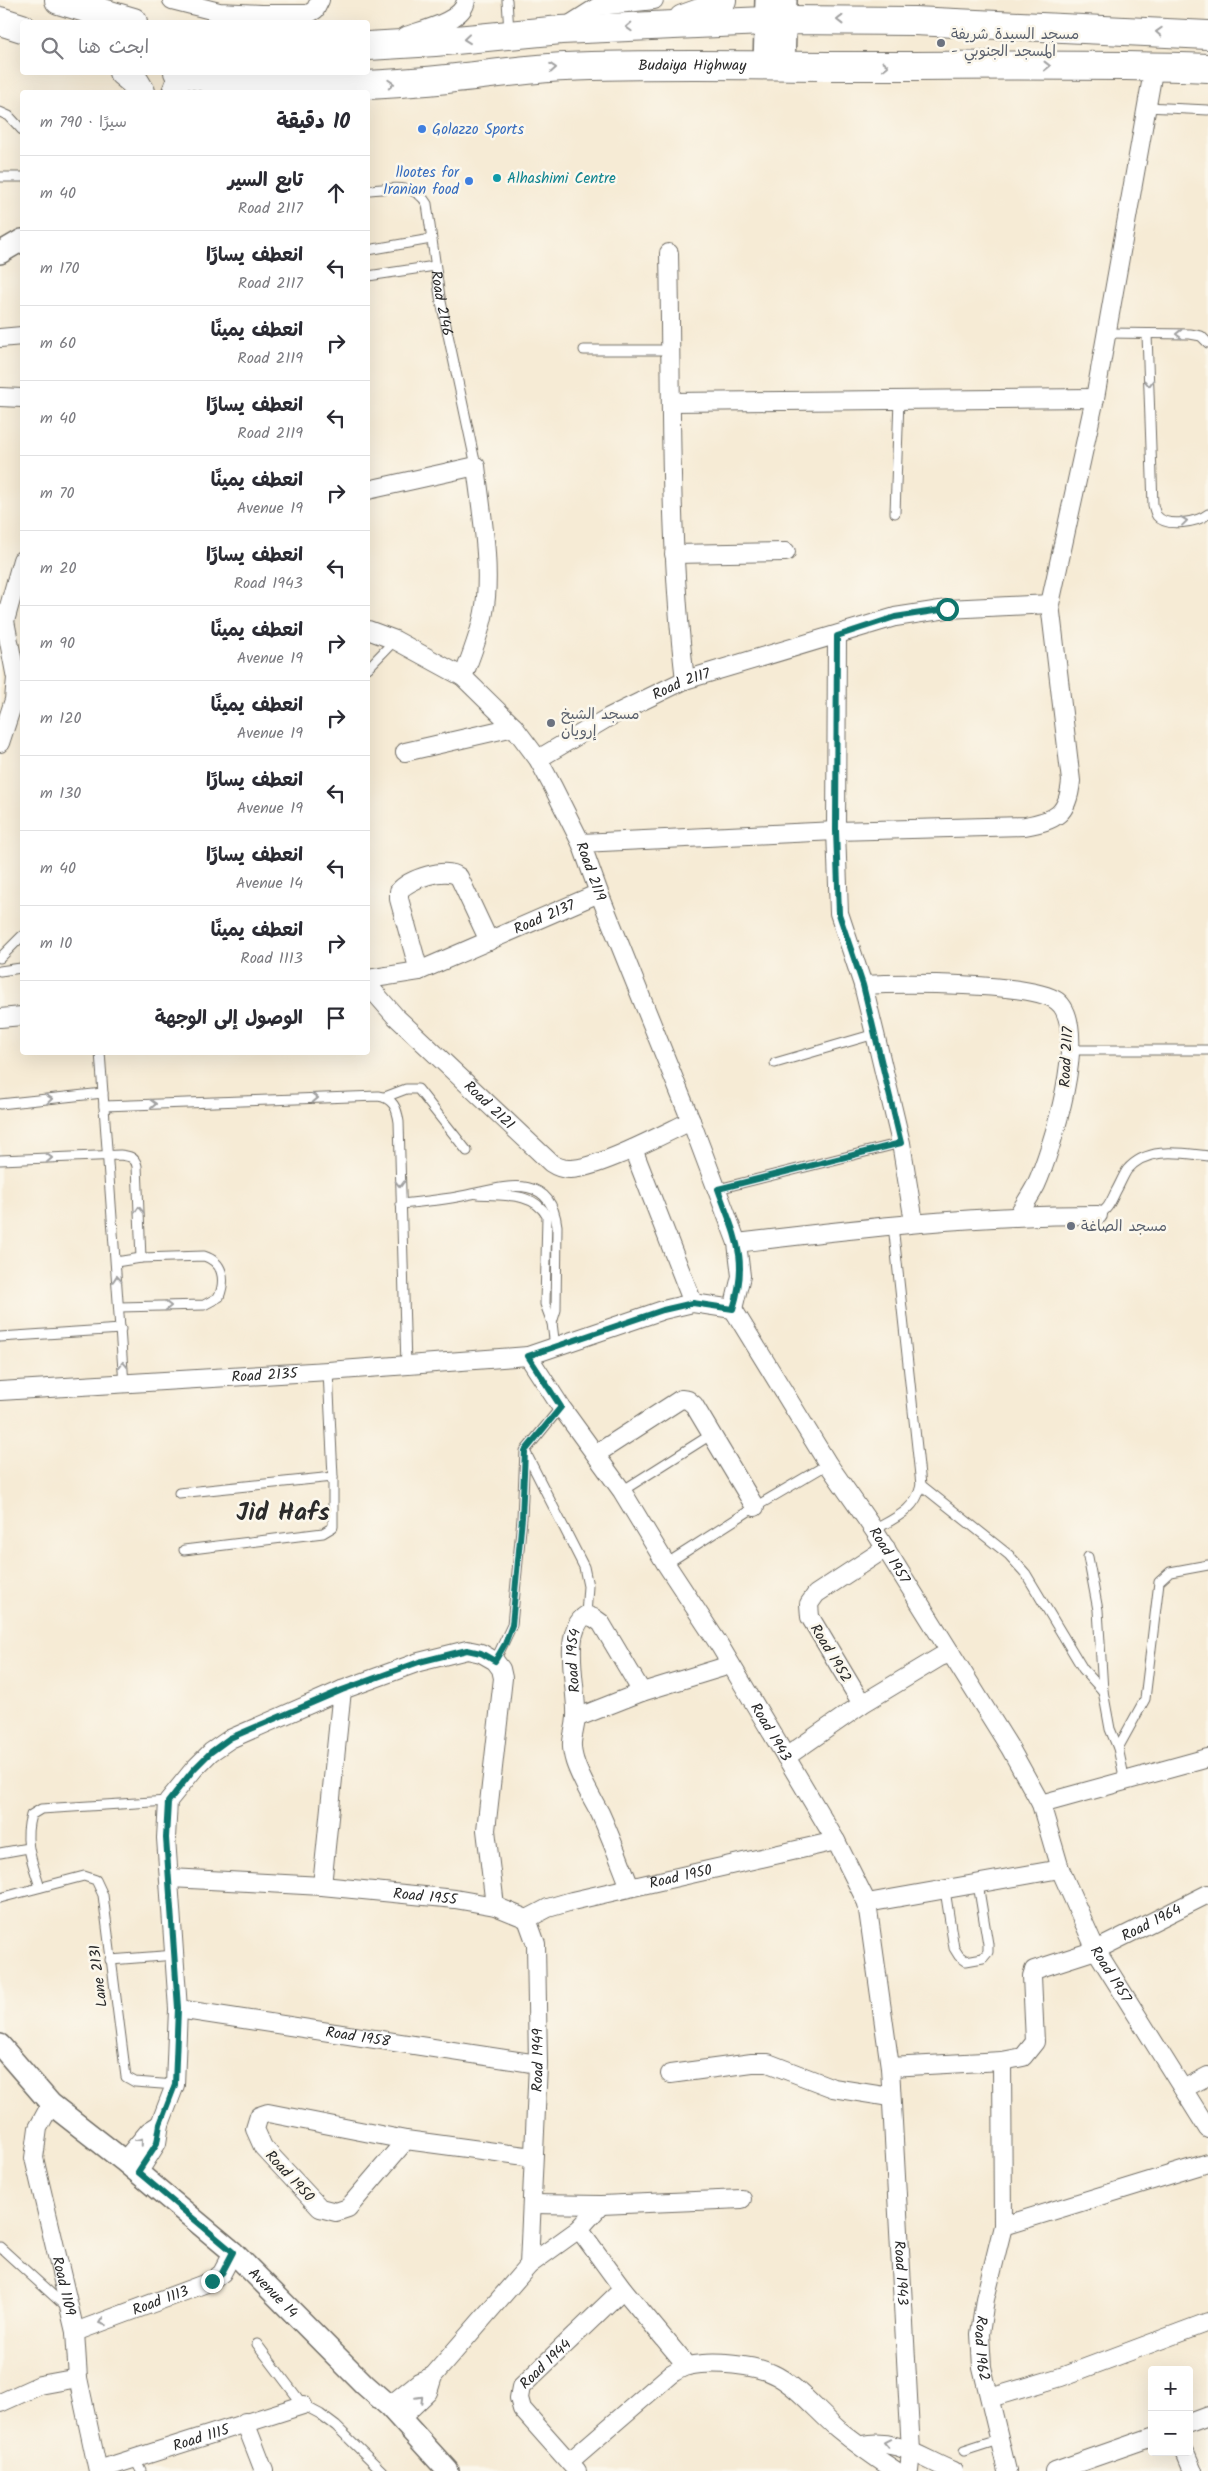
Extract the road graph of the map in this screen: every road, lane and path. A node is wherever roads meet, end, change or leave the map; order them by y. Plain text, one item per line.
1 (59, 0) edge
2 (172, 0) edge
3 (320, 0) edge
4 (466, 0) edge
5 (507, 0) edge
6 (654, 0) edge
7 (722, 0) edge
8 (856, 0) edge
9 (599, 3) edge
10 (775, 10) edge
11 (126, 20) edge
12 (0, 21) edge
13 (914, 21) junction
14 (666, 26) junction
15 (20, 27) edge
16 (561, 30) junction
17 (509, 34) junction
18 (1208, 35) edge
19 (375, 45) edge
20 (774, 64) junction
21 (1154, 66) junction
22 (1208, 68) edge
23 (127, 75) edge
24 (188, 79) edge
25 (279, 89) edge
26 (140, 90) edge
27 (1146, 107) junction
28 (1208, 110) edge
29 (0, 112) edge
30 (20, 128) edge
31 (0, 177) edge
32 (20, 177) edge
33 (370, 190) edge
34 (431, 239) junction
35 (20, 241) edge
36 (370, 250) edge
37 (0, 253) edge
38 (669, 253) dead end
39 (435, 266) junction
40 (370, 276) edge
41 (1107, 333) junction
42 (1147, 334) junction
43 (20, 336) edge
44 (0, 338) edge
45 (1208, 343) edge
46 (584, 350) dead end
47 (671, 350) junction
48 (0, 397) edge
49 (20, 398) edge
50 (1095, 398) junction
51 (900, 400) junction
52 (672, 402) junction
53 (476, 466) junction
54 (370, 490) edge
55 (895, 512) dead end
56 (1208, 514) edge
57 (786, 552) dead end
58 (674, 554) junction
59 (20, 569) edge
60 (1050, 604) junction
61 (9, 620) edge
62 (370, 631) edge
63 (837, 636) junction
64 (395, 640) junction
65 (370, 666) edge
66 (463, 677) junction
67 (685, 680) junction
68 (514, 727) junction
69 (0, 743) edge
70 (406, 752) dead end
71 (538, 759) junction
72 (836, 831) junction
73 (582, 843) junction
74 (599, 893) junction
75 (20, 938) edge
76 (488, 941) junction
77 (0, 958) edge
78 (20, 968) edge
79 (0, 971) edge
80 (419, 971) junction
81 (370, 979) edge
82 (863, 985) junction
83 (370, 987) edge
84 (20, 1016) edge
85 (0, 1018) edge
86 (875, 1034) junction
87 (1069, 1050) junction
88 (1208, 1050) edge
89 (100, 1055) edge
90 (775, 1063) dead end
91 (103, 1093) junction
92 (385, 1097) junction
93 (0, 1104) edge
94 (104, 1106) junction
95 (691, 1121) junction
96 (901, 1143) junction
97 (633, 1149) junction
98 (467, 1151) dead end
99 (107, 1156) junction
100 (1208, 1156) edge
101 (0, 1160) edge
102 (718, 1189) junction
103 (401, 1204) junction
104 (1018, 1215) junction
105 (1098, 1215) joint
106 (914, 1222) junction
107 (893, 1224) junction
108 (738, 1243) junction
109 (141, 1258) junction
110 (116, 1262) junction
111 (693, 1303) junction
112 (119, 1307) junction
113 (733, 1309) junction
114 (121, 1329) junction
115 (0, 1337) edge
116 (555, 1347) junction
117 (528, 1356) junction
118 (406, 1366) junction
119 (328, 1371) junction
120 (124, 1384) junction
121 (0, 1391) edge
122 (561, 1407) junction
123 (712, 1434) junction
124 (525, 1451) junction
125 (596, 1454) junction
126 (828, 1464) junction
127 (333, 1477) junction
128 (921, 1485) junction
129 (622, 1491) junction
130 (180, 1493) dead end
131 (754, 1507) junction
132 (874, 1530) junction
133 (886, 1548) junction
134 (184, 1550) dead end
135 (1088, 1557) dead end
136 (666, 1564) junction
137 (1208, 1565) edge
138 (586, 1615) junction
139 (951, 1653) junction
140 (495, 1661) junction
141 (730, 1665) junction
142 (342, 1690) junction
143 (1103, 1691) junction
144 (642, 1692) junction
145 (862, 1704) junction
146 (576, 1718) junction
147 (1118, 1748) junction
148 (786, 1757) junction
149 (1208, 1758) edge
150 (1125, 1781) junction
151 (168, 1802) junction
152 (1041, 1804) junction
153 (836, 1841) junction
154 (28, 1848) junction
155 (0, 1853) edge
156 (1060, 1869) junction
157 (170, 1878) junction
158 (978, 1884) junction
159 (322, 1886) junction
160 (40, 1887) junction
161 (630, 1887) junction
162 (946, 1890) junction
163 (1208, 1894) edge
164 (0, 1898) edge
165 (867, 1903) junction
166 (495, 1906) junction
167 (527, 1919) junction
168 (1096, 1950) junction
169 (176, 1954) junction
170 (110, 1960) junction
171 (178, 2008) junction
172 (0, 2044) edge
173 (1002, 2061) junction
174 (538, 2064) junction
175 (890, 2066) junction
176 (670, 2074) dead end
177 (1208, 2076) edge
178 (175, 2085) junction
179 (1183, 2089) junction
180 (890, 2097) junction
181 (51, 2104) junction
182 (1208, 2129) edge
183 (406, 2140) junction
184 (533, 2157) junction
185 (1208, 2163) edge
186 (131, 2167) junction
187 (742, 2199) dead end
188 (532, 2204) junction
189 (602, 2205) junction
190 (1004, 2226) junction
191 (579, 2229) junction
192 (0, 2247) edge
193 (233, 2252) junction
194 (529, 2265) junction
195 (623, 2289) junction
196 (70, 2312) junction
197 (1208, 2322) edge
198 (75, 2332) junction
199 (257, 2344) dead end
200 (687, 2366) junction
201 (78, 2378) junction
202 (990, 2398) junction
203 (0, 2403) edge
204 (303, 2405) junction
205 (395, 2412) junction
206 (1208, 2416) edge
207 (245, 2422) junction
208 (1193, 2422) edge
209 (1148, 2438) edge
210 (998, 2440) junction
211 (862, 2445) junction
212 (964, 2450) dead end
213 (911, 2451) junction
214 (1187, 2456) edge
215 (137, 2464) edge
216 (573, 2466) edge
217 (98, 2470) edge
218 (264, 2471) edge
219 (382, 2471) edge
220 (448, 2471) edge
221 (896, 2471) edge
222 (909, 2471) edge
223 (953, 2471) edge
224 (1007, 2471) edge
225 (1055, 2471) edge
226 (1193, 2471) edge

1 - 11 main road
2 - 3 street
4 - 19 street
5 - 17 lane
6 - 9 street
7 - 14 main road
8 - 13 main road
9 - 16 street
13 -> 10 main road
10 - 14 main road
10 - 20 street
12 - 15 main road
18 -> 13 main road
14 -> 16 main road
16 - 17 main road
17 -> 19 main road
20 -> 21 main road, Budaiya Highway
25 -> 20 main road, Budaiya Highway
21 - 22 main road, Budaiya Highway
21 - 27 street
23 - 26 main road
24 - 25 main road, Budaiya Highway
27 - 28 lane
27 - 41 street
29 - 30 lane
31 - 32 lane
33 - 34 lane, Road 2146
34 - 36 lane
34 - 39 lane, Road 2146
35 - 37 street
38 - 47 street
39 - 40 lane
39 - 53 lane, Road 2146
41 - 42 lane
41 - 50 street
45 -> 42 lane
42 -> 56 lane
43 - 44 street
46 - 47 lane
47 - 52 street
48 - 49 street
50 - 51 street
50 - 60 street
51 - 52 street
51 - 55 lane
52 - 58 street
53 - 54 street
53 - 66 street, Road 2146
57 - 58 street
58 - 67 street
59 - 61 street
60 - 63 street, Road 2117
60 - 72 street
61 - 69 street
62 - 64 street, Road 2119
63 - 67 street, Road 2117
63 - 72 street
64 - 65 lane
64 - 66 street, Road 2119
66 - 68 street, Road 2119
67 - 71 street, Road 2117
68 - 70 street
68 - 71 street, Road 2119
71 - 73 street, Road 2119
72 - 73 street
72 - 82 street
73 - 74 street, Road 2119
74 - 76 street, Road 2137
74 - 95 street, Road 2119
75 - 77 lane
76 - 80 street, Road 2137
76 - 80 street
78 - 79 lane
80 - 81 street, Road 2137
82 - 86 street
82 - 87 street, Road 2117
83 - 97 street, Road 2121
84 - 85 street
86 - 90 lane
86 - 96 street
87 - 88 lane
87 - 104 street, Road 2117
89 - 91 lane
93 -> 91 lane
91 - 94 lane
94 -> 92 lane
92 - 98 lane
92 -> 103 lane
94 - 99 lane
95 - 97 street, Road 2121
95 - 102 street, Road 2119
96 - 102 lane
96 - 106 street
97 - 111 street
101 -> 99 lane
109 -> 99 lane
99 - 110 lane
100 - 105 lane
102 - 108 street, Road 2119
103 - 116 lane
103 - 118 lane
104 - 105 street
104 - 106 street
106 - 107 street
107 - 108 street
107 - 128 lane
108 - 113 street, Road 2119
109 - 110 lane
112 -> 109 lane
112 -> 110 lane
111 - 113 street
111 - 116 street, Road 2135
112 - 114 lane
113 - 126 street, Road 1957
114 - 115 lane
120 -> 114 lane
116 - 117 street, Road 2135
117 - 118 street, Road 2135
117 - 122 street, Road 1943
118 - 119 street, Road 2135
119 - 120 street, Road 2135
119 - 127 lane
120 - 121 street, Road 2135
122 - 124 lane
122 - 125 street, Road 1943
123 - 125 street
123 - 129 lane
123 - 131 street
124 - 138 lane
124 - 140 lane
125 - 129 street, Road 1943
126 - 131 lane
126 - 132 street, Road 1957
127 - 130 lane
127 - 134 lane
128 - 132 lane
128 - 143 lane
129 - 136 street, Road 1943
131 - 136 lane
132 - 133 street, Road 1957
133 - 139 street, Road 1957
133 - 145 street, Road 1952
135 - 143 lane
136 - 141 street, Road 1943
137 - 147 lane
138 - 144 street, Road 1954
138 - 146 street, Road 1954
139 - 145 street
139 - 152 street, Road 1957
140 - 142 street
140 - 166 street
141 - 144 street, Road 1954
141 - 148 street, Road 1943
142 - 151 street
142 - 159 street
143 - 147 lane
144 - 146 street, Road 1954
145 - 148 street
146 - 161 street, Road 1954
147 - 150 lane
148 - 153 street, Road 1943
149 - 150 street
150 - 152 street
151 - 154 lane
151 - 157 street
152 - 156 street, Road 1957
153 - 161 street, Road 1950
153 - 165 street, Road 1943
154 - 155 lane
154 - 160 lane
156 - 158 street
156 - 168 street, Road 1957
157 - 159 street, Road 1955
157 - 169 street
158 - 162 street
158 - 162 lane
159 - 166 street, Road 1955
160 - 164 lane, Lane 2131
160 - 170 lane, Lane 2131
161 - 167 street, Road 1950
162 - 165 street
163 - 168 street, Road 1964
165 - 175 street, Road 1943
166 - 167 street, Road 1955
167 - 174 street, Road 1949
168 - 173 street, Road 1964
168 - 179 street, Road 1957
169 - 170 lane
169 - 171 street
170 - 178 lane, Lane 2131
171 - 174 street, Road 1958
171 - 178 street
172 - 181 street, Avenue 14
173 - 175 street
173 - 190 street, Road 1962
174 - 184 street, Road 1949
175 - 180 street, Road 1943
176 - 180 street
177 - 179 street
186 -> 178 street
179 - 182 street, Road 1957
180 - 213 street, Road 1943
181 - 186 street, Avenue 14
181 - 196 street, Road 1109
183 - 183 street, Road 1950
183 - 184 street, Road 1950
184 - 188 street, Road 1949
185 - 190 street
186 - 193 street, Avenue 14
187 - 189 street
188 - 189 street
188 - 194 street, Road 1949
189 - 191 street
190 - 202 street, Road 1962
191 - 194 street
191 - 195 street
192 - 196 lane
193 -> 198 street, Road 1113
193 - 205 street, Avenue 14
194 - 205 street
195 - 200 street
195 - 216 street, Road 1944
196 - 198 street, Road 1109
197 - 202 street
198 - 201 street, Road 1109
199 - 204 lane
200 - 211 street
200 - 216 street
201 - 203 street
201 - 217 street, Road 1109
202 - 210 street, Road 1962
204 - 207 street, Road 1115
204 - 219 lane
205 - 220 street, Avenue 14
206 - 208 street
207 - 215 street, Road 1115
207 - 218 street, Road 1115
209 - 225 street
210 - 212 lane
210 - 224 street, Road 1962
213 -> 211 street
211 - 221 street
213 - 222 street, Road 1943
213 - 223 street
214 - 226 street
215 - 217 street, Road 1115

